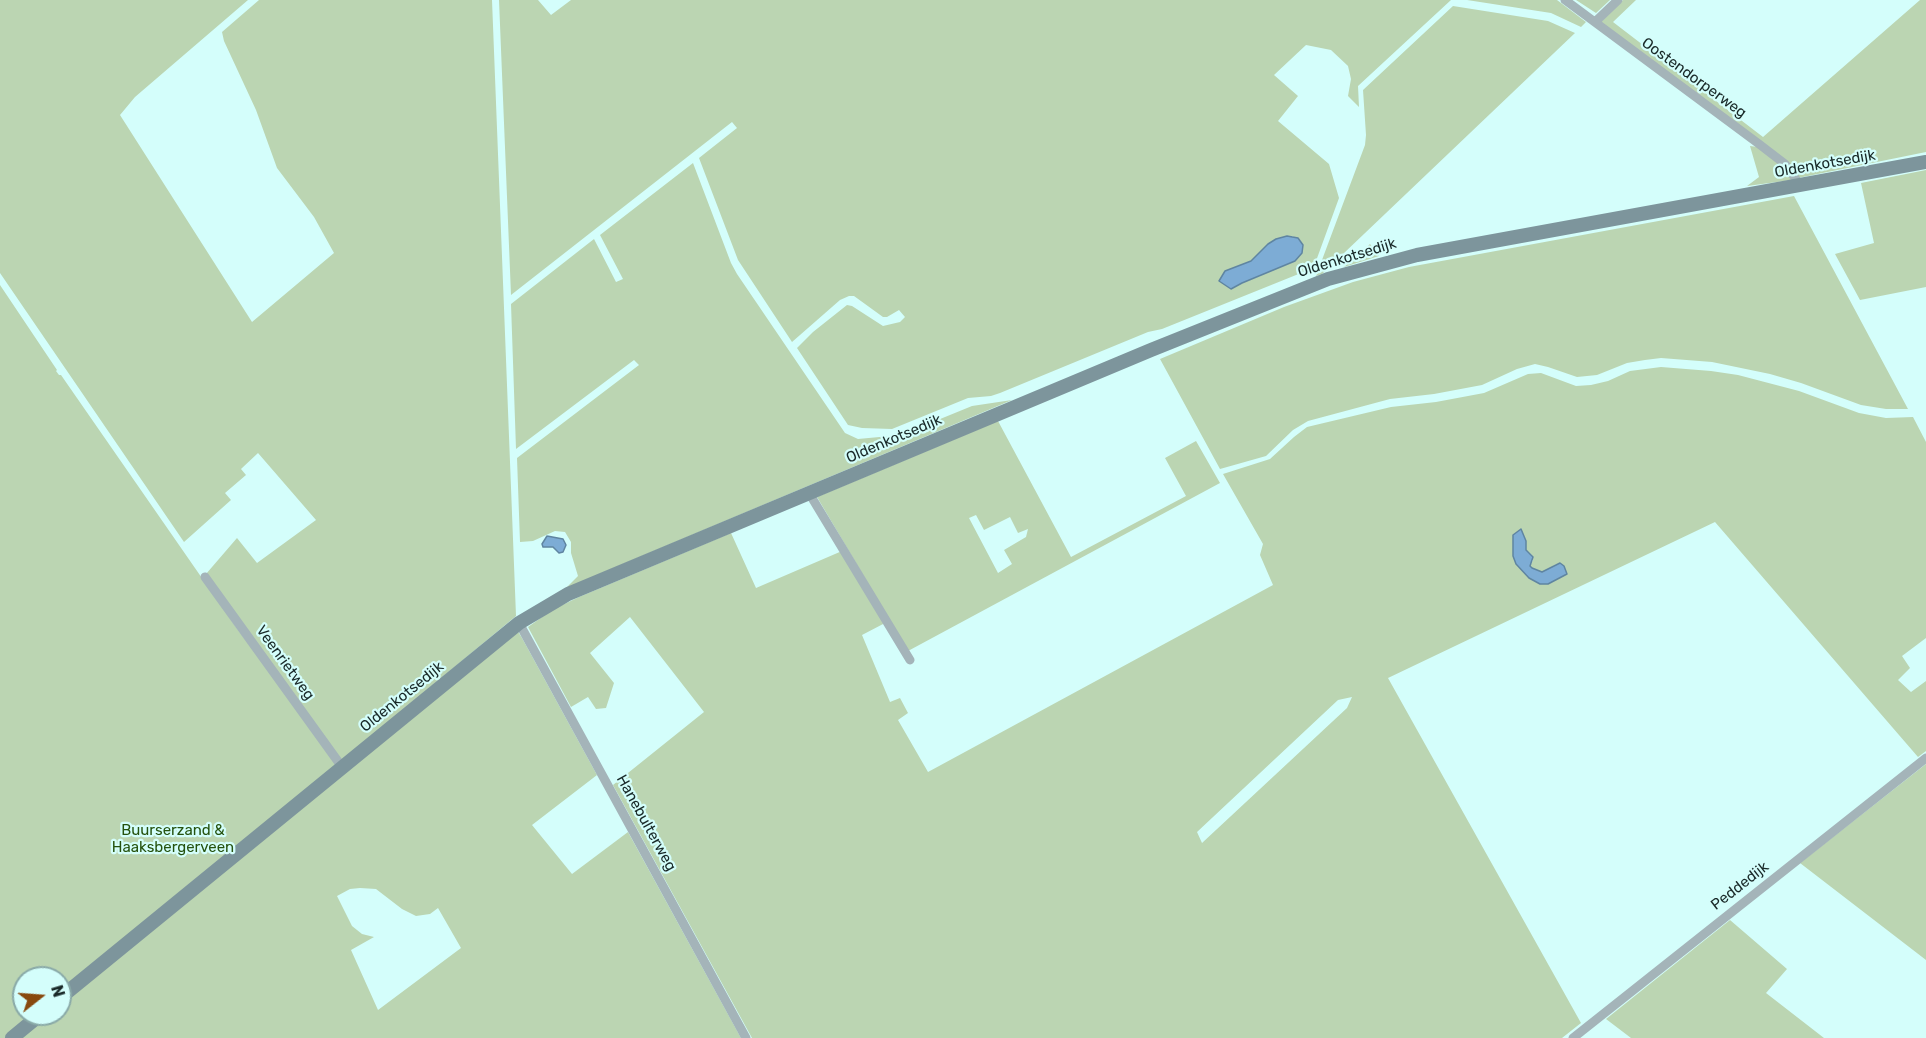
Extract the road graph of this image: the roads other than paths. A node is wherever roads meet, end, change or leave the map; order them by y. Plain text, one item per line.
1 (1565, 0) edge
2 (1618, 0) edge
3 (1595, 22) junction
4 (1926, 162) edge
5 (1800, 185) junction
6 (809, 493) junction
7 (205, 576) dead end
8 (519, 623) junction
9 (910, 660) dead end
10 (1926, 758) edge
11 (342, 766) junction
12 (72, 988) edge
13 (26, 1026) edge
14 (12, 1038) edge
15 (746, 1038) edge
16 (1573, 1038) edge

1 - 3 street, Oostendorperweg
2 - 3 street
3 - 5 street, Oostendorperweg
4 - 5 street, Oldenkotsedijk
5 - 6 street, Oldenkotsedijk
6 - 8 street, Oldenkotsedijk
6 - 9 street
7 - 11 street, Veenrietweg
8 - 11 street, Oldenkotsedijk
8 - 15 street, Hanebulterweg
10 - 16 street, Peddedijk
11 - 12 street, Oldenkotsedijk
13 - 14 street

